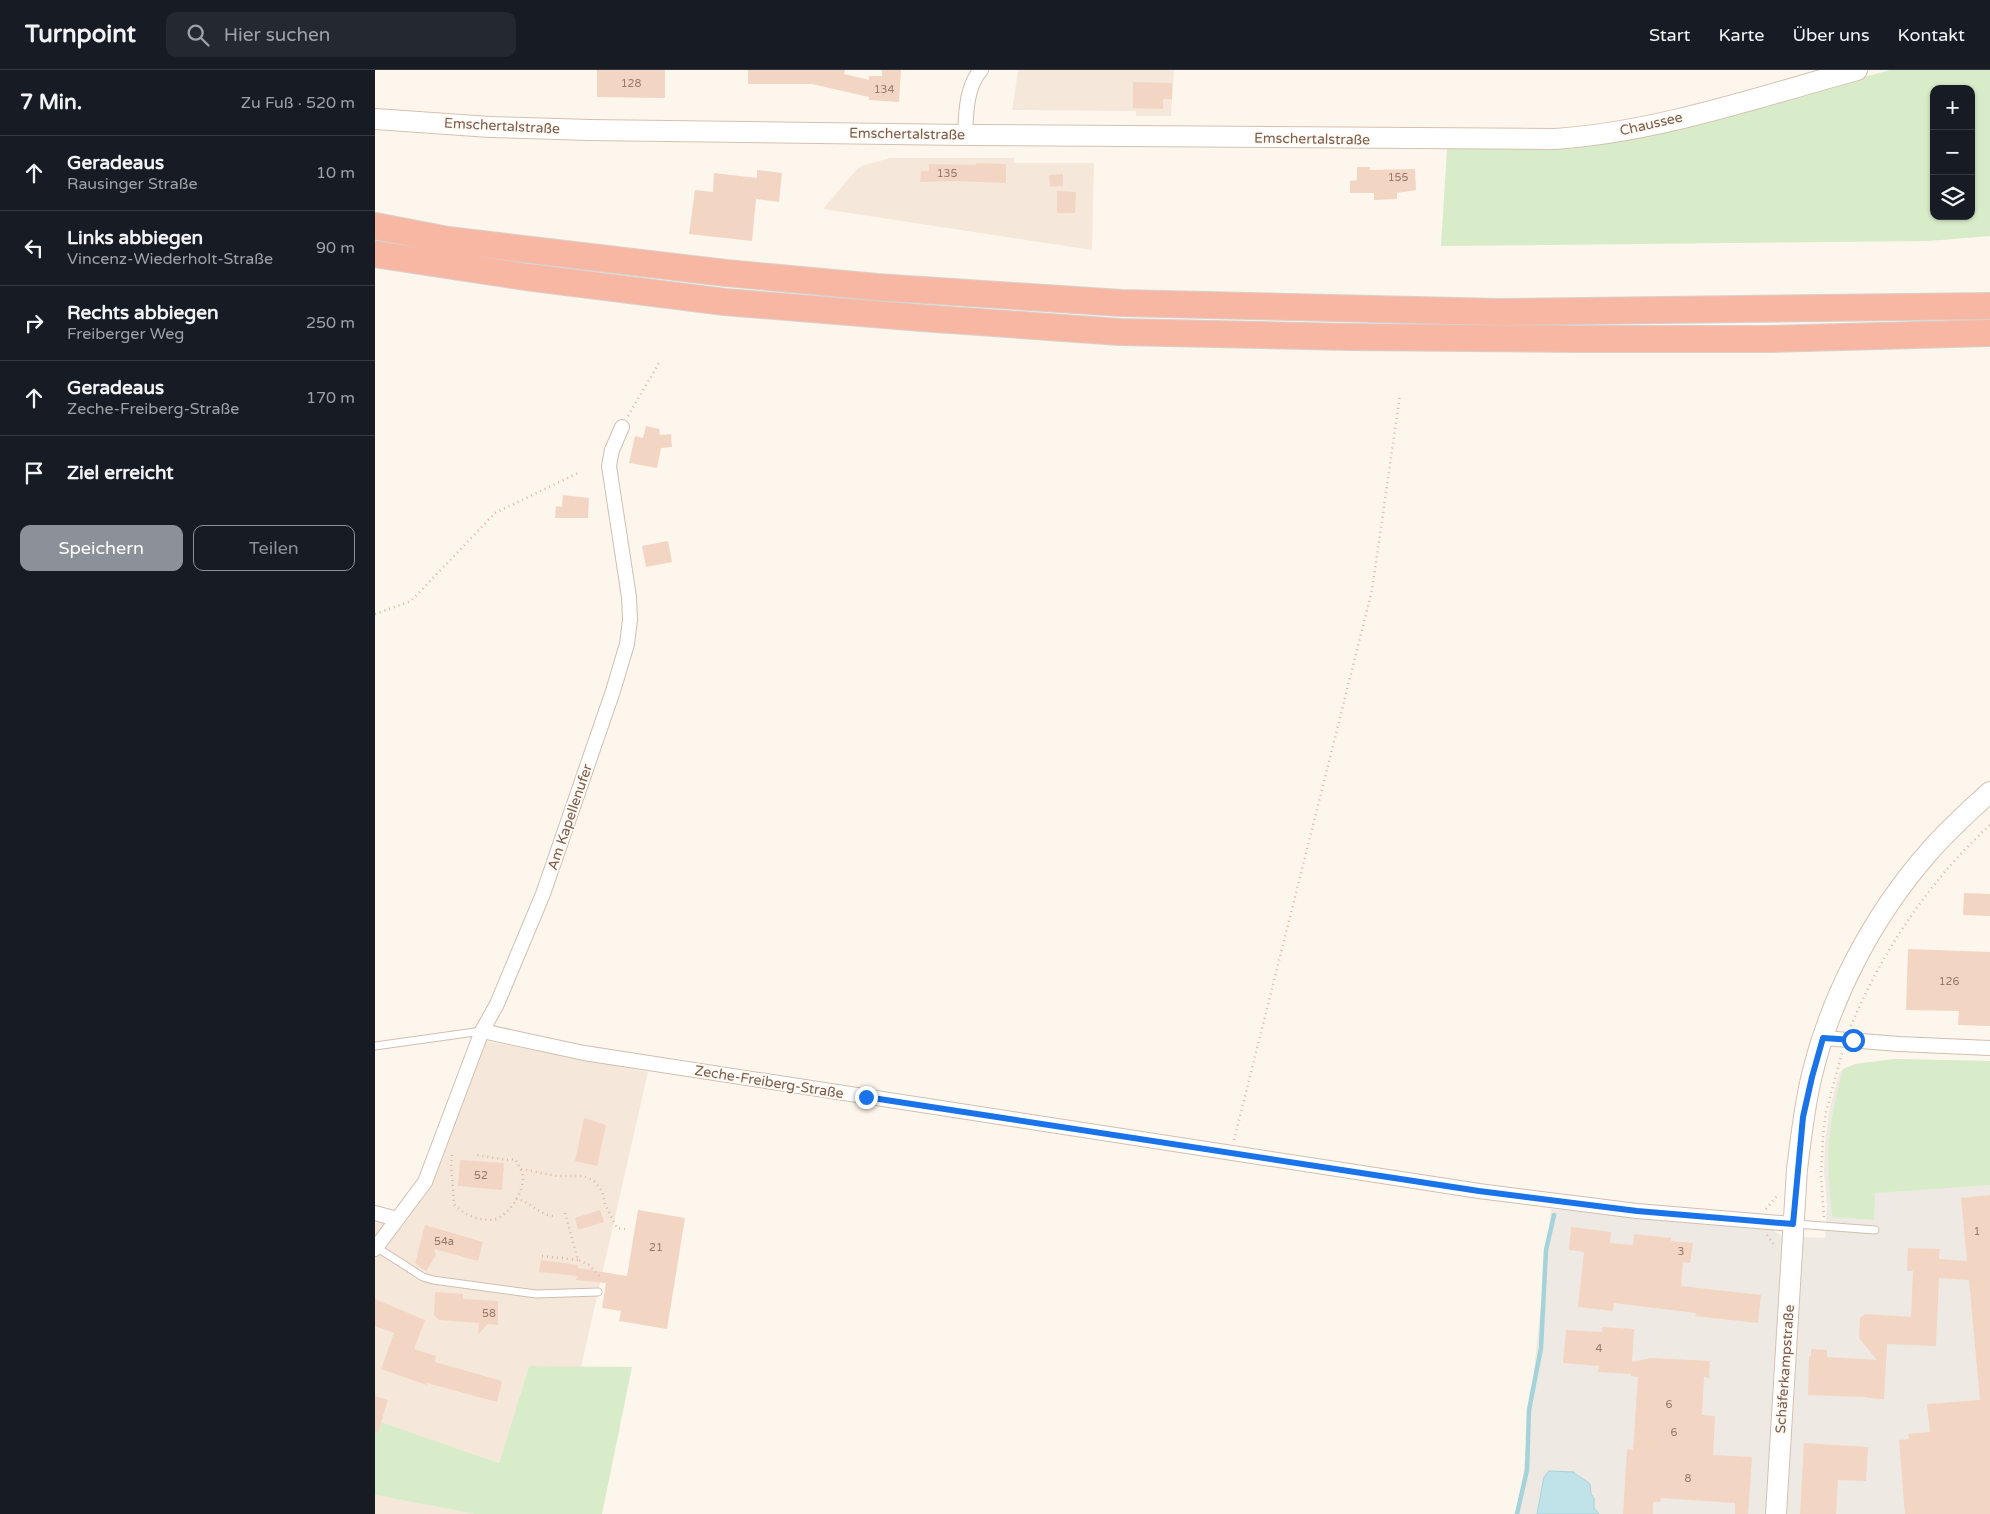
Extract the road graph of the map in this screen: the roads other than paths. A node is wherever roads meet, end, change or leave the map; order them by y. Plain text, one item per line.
1 (981, 70) edge
2 (1857, 70) edge
3 (375, 119) edge
4 (965, 135) junction
5 (1440, 140) joint
6 (375, 226) edge
7 (375, 254) edge
8 (1990, 306) edge
9 (1990, 333) edge
10 (621, 427) road end
11 (1990, 792) edge
12 (482, 1031) junction
13 (1823, 1038) junction
14 (375, 1046) edge
15 (1990, 1048) edge
16 (375, 1213) edge
17 (397, 1219) junction
18 (1793, 1224) junction
19 (1875, 1230) dead end
20 (376, 1248) edge
21 (598, 1292) dead end
22 (1776, 1514) edge

1 - 4 street
2 - 5 main road, Chaussee
3 - 4 main road, Emschertalstraße
4 - 5 main road, Emschertalstraße
6 - 8 highway
7 - 9 highway
10 - 12 street, Am Kapellenufer
11 - 13 main road, Schäferkampstraße
12 - 14 lane
12 - 17 street, Am Kapellenufer
12 - 18 street, Zeche-Freiberg-Straße
13 - 15 street
13 - 18 main road, Schäferkampstraße
16 - 17 street
17 - 20 street, Am Kapellenufer
18 - 19 lane
18 - 22 main road, Schäferkampstraße
20 - 21 lane

